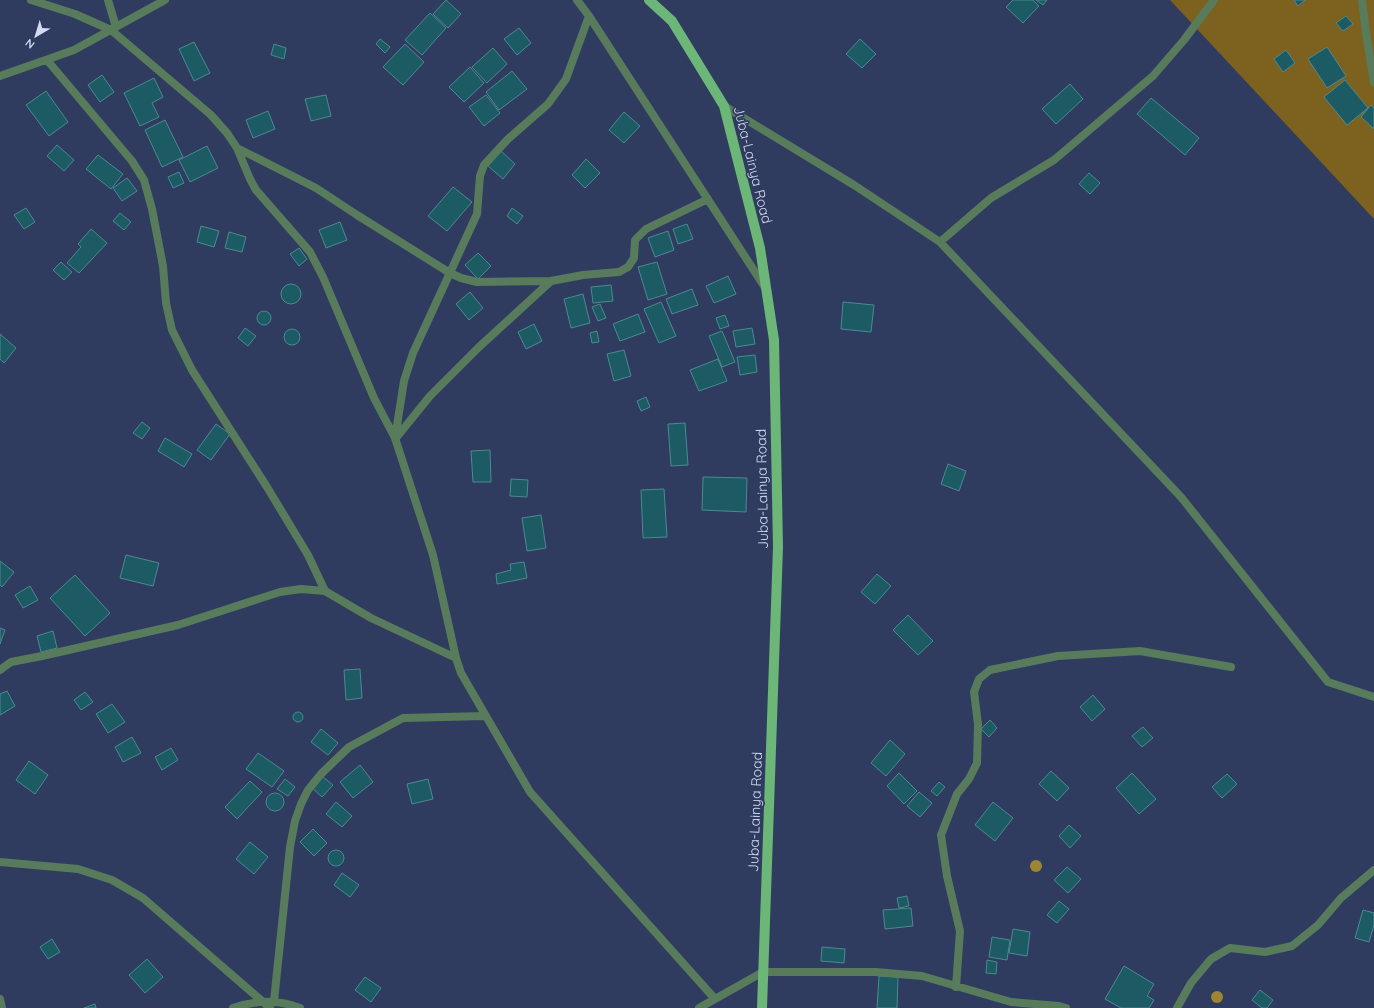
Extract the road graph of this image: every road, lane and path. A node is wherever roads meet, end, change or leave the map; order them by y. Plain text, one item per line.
1 (31, 0) edge
2 (108, 0) edge
3 (166, 0) edge
4 (577, 0) edge
5 (649, 0) edge
6 (1214, 0) edge
7 (1362, 0) edge
8 (589, 16) junction
9 (114, 29) junction
10 (47, 60) junction
11 (0, 76) edge
12 (1374, 82) edge
13 (724, 106) junction
14 (237, 148) junction
15 (708, 199) junction
16 (940, 242) junction
17 (450, 273) junction
18 (551, 281) junction
19 (766, 290) junction
20 (395, 438) junction
21 (325, 591) junction
22 (456, 658) junction
23 (1231, 667) dead end
24 (0, 670) edge
25 (1374, 697) edge
26 (485, 716) junction
27 (0, 862) edge
28 (1374, 870) edge
29 (763, 972) junction
30 (956, 986) junction
31 (0, 999) edge
32 (715, 999) junction
33 (262, 1001) junction
34 (272, 1005) edge
35 (2, 1008) edge
36 (233, 1008) edge
37 (300, 1008) edge
38 (699, 1008) edge
39 (762, 1008) edge
40 (1066, 1008) edge
41 (1177, 1008) edge

1 - 9 street
2 - 9 street
3 - 9 street
4 - 8 street
5 - 13 main road, Juba-Lainya Road
6 - 16 street
7 - 12 street
8 - 15 street
8 - 17 street
9 - 10 street
9 - 14 street
10 - 11 street
10 - 21 street
13 - 16 street
13 - 19 main road, Juba-Lainya Road
14 - 17 street
14 - 20 street
15 - 18 street
15 - 19 street
16 - 25 street
17 - 18 street
17 - 20 street
18 - 20 street
19 - 29 main road, Juba-Lainya Road
20 - 22 street
21 - 22 street
21 - 24 street
22 - 26 street
23 - 30 street
26 - 32 street
26 - 34 street
27 - 33 street
28 - 41 street
29 - 30 street
29 - 32 street
29 - 39 main road, Juba-Lainya Road
30 - 40 street
31 - 35 street
32 - 38 street
33 - 34 street
33 - 36 street
34 - 37 street

